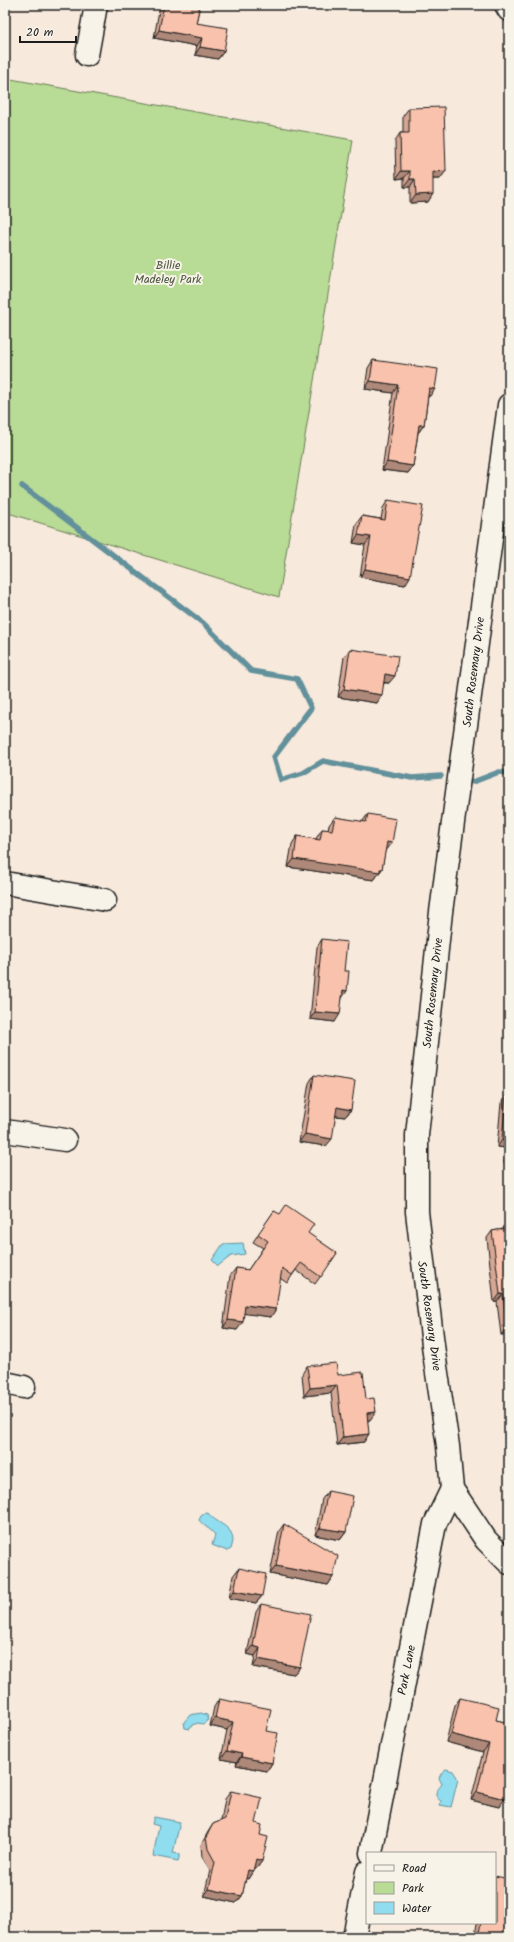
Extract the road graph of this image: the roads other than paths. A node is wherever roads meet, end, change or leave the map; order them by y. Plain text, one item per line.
1 (96, 5) edge
2 (506, 5) edge
3 (509, 10) edge
4 (87, 55) dead end
5 (509, 405) edge
6 (5, 882) edge
7 (105, 900) dead end
8 (5, 1130) edge
9 (65, 1140) dead end
10 (452, 1489) junction
11 (509, 1563) edge
12 (371, 1852) edge
13 (366, 1877) edge
14 (354, 1937) edge

1 - 4 street
2 - 3 street
5 - 10 street, South Rosemary Drive
6 - 7 street
8 - 9 street
10 - 11 street, South Rosemary Drive
10 - 12 street, Park Lane
13 - 14 street

